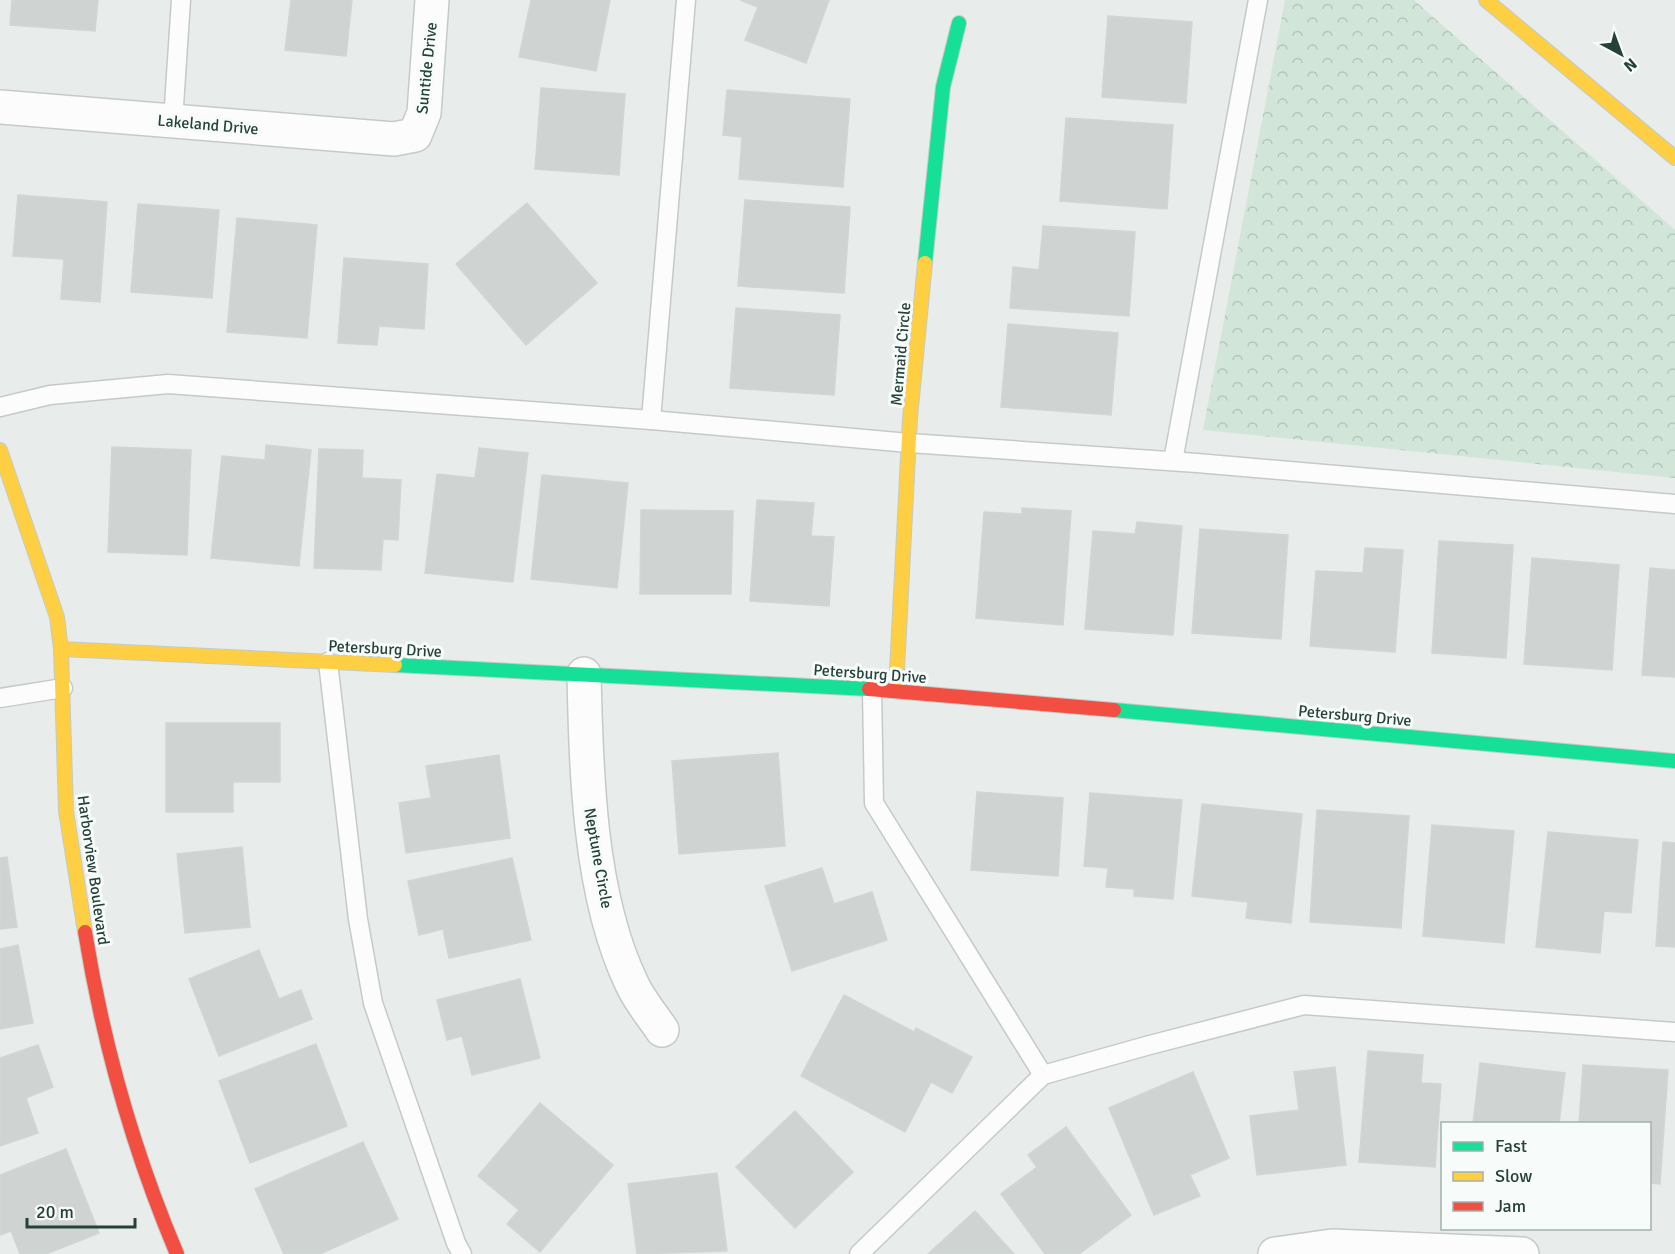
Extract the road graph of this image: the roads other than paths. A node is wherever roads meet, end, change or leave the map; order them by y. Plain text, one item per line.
1 (181, 0) edge
2 (432, 0) edge
3 (686, 0) edge
4 (1258, 0) edge
5 (1485, 0) edge
6 (959, 23) dead end
7 (0, 107) edge
8 (173, 122) junction
9 (415, 135) joint
10 (1675, 158) edge
11 (0, 407) edge
12 (651, 420) junction
13 (909, 443) junction
14 (0, 450) edge
15 (1173, 461) junction
16 (1675, 504) edge
17 (61, 649) junction
18 (328, 662) junction
19 (584, 674) junction
20 (63, 688) junction
21 (872, 690) junction
22 (896, 690) junction
23 (0, 698) edge
24 (1675, 761) edge
25 (662, 1030) dead end
26 (1675, 1032) edge
27 (1043, 1075) junction
28 (177, 1254) edge
29 (462, 1254) edge
30 (859, 1254) edge
31 (1275, 1254) edge
32 (1522, 1254) edge

1 - 8 lane
2 - 9 street, Suntide Drive
3 - 12 lane
4 - 15 lane
5 - 10 street
6 - 13 street, Mermaid Circle
7 - 8 street, Lakeland Drive
8 - 9 street, Lakeland Drive
11 - 12 lane
12 - 13 lane
13 - 15 lane
13 - 22 street, Mermaid Circle
14 - 17 street, Harborview Boulevard
15 - 16 lane
17 - 18 street, Petersburg Drive
17 - 20 street, Harborview Boulevard
18 - 19 street, Petersburg Drive
18 - 29 lane
19 - 21 street, Petersburg Drive
19 - 25 street, Neptune Circle
20 - 23 lane
20 - 28 street, Harborview Boulevard
21 - 22 street, Petersburg Drive
21 - 27 lane
22 - 24 street, Petersburg Drive
26 - 27 lane
27 - 30 lane
31 - 32 street

